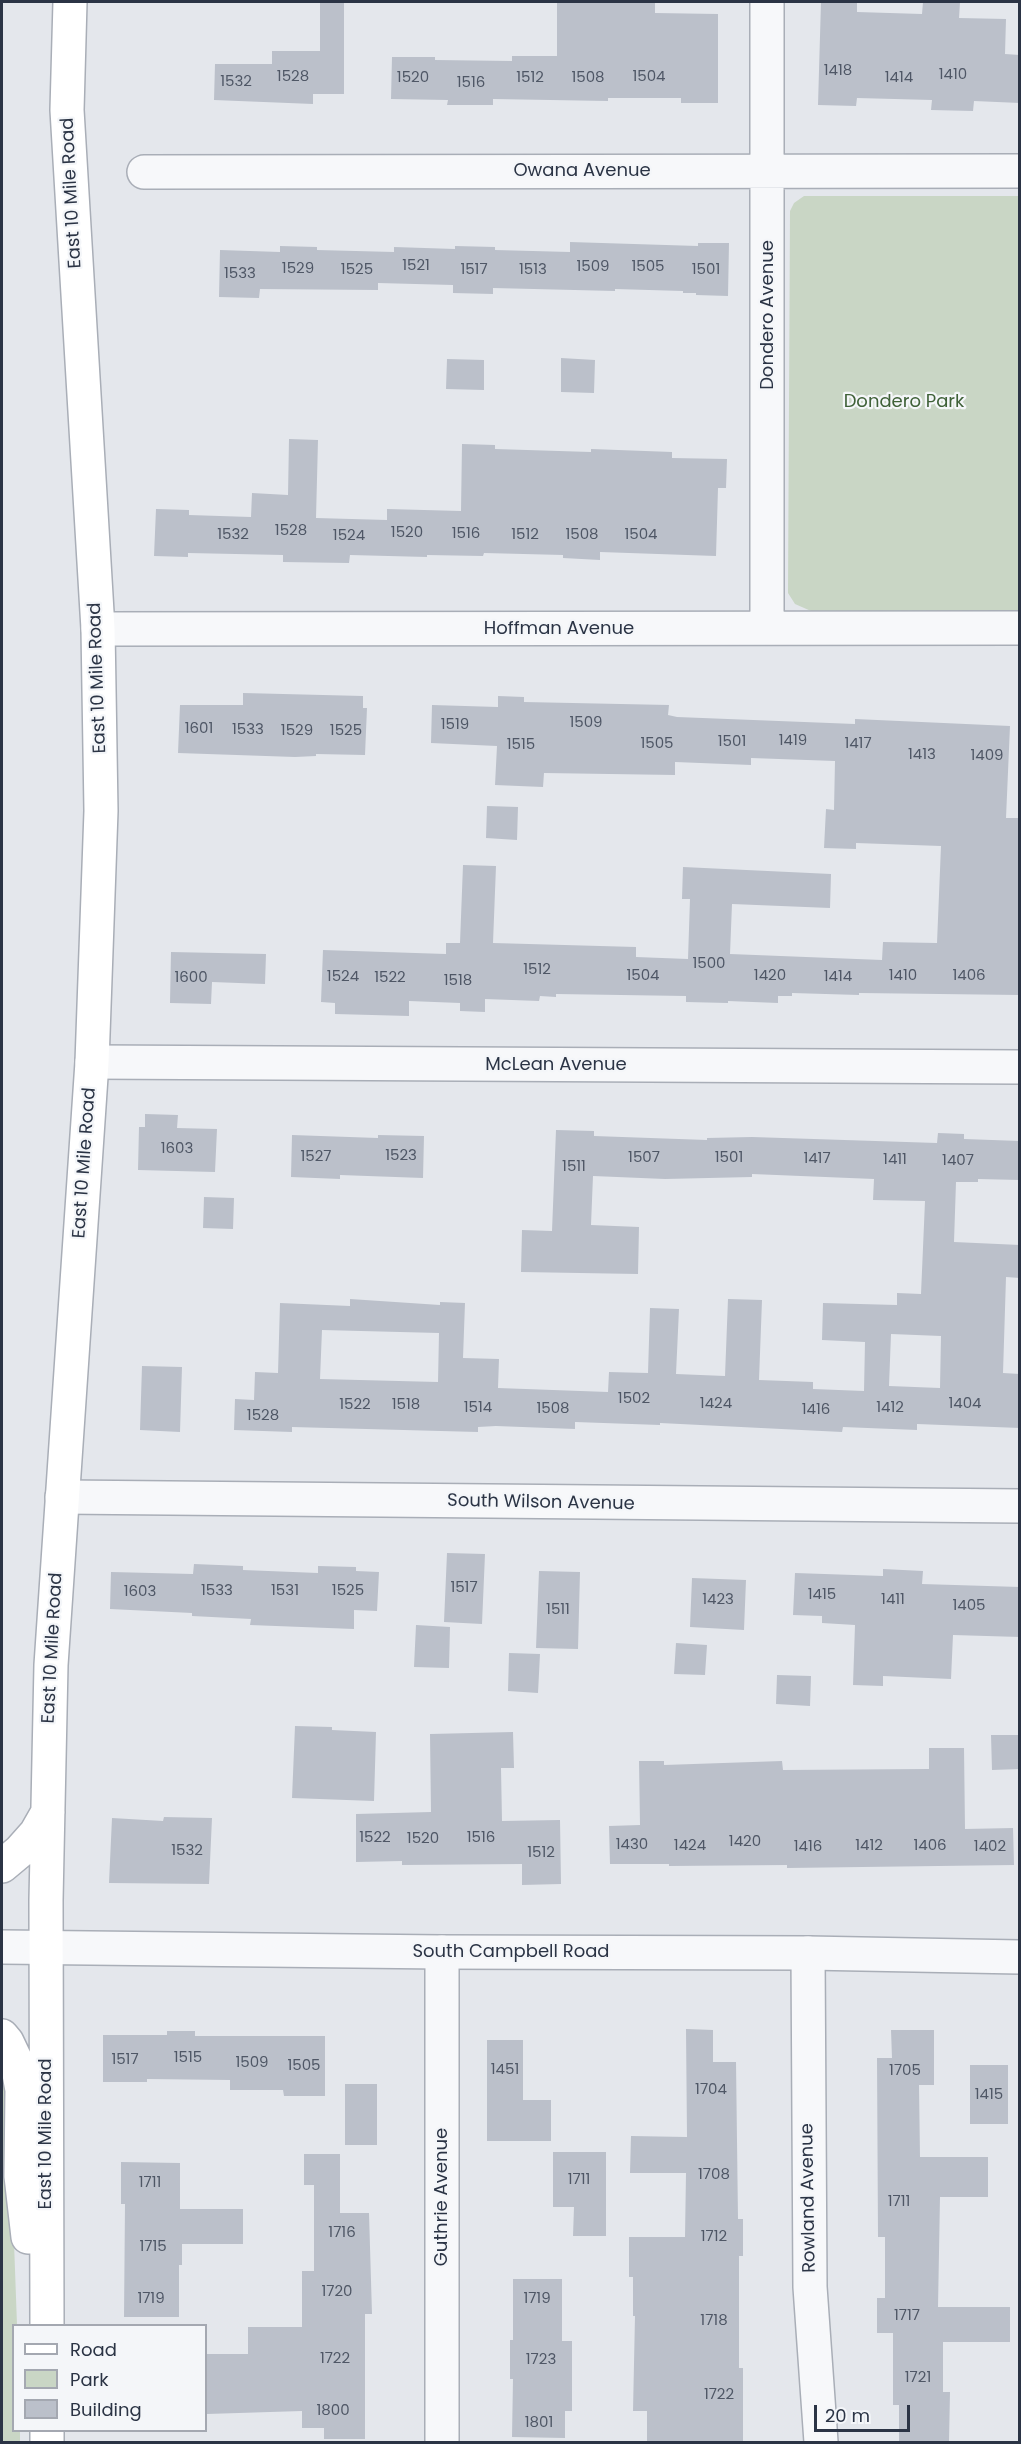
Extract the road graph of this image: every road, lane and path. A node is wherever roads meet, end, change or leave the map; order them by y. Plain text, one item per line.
1 (70, 2) edge
2 (767, 2) edge
3 (769, 171) junction
4 (1020, 171) edge
5 (144, 172) dead end
6 (767, 628) junction
7 (1020, 628) edge
8 (98, 629) junction
9 (92, 1062) junction
10 (1020, 1067) edge
11 (62, 1497) junction
12 (1020, 1506) edge
13 (48, 1812) junction
14 (2, 1866) edge
15 (2, 1947) edge
16 (46, 1947) junction
17 (442, 1952) junction
18 (808, 1953) junction
19 (1020, 1958) edge
20 (2, 2036) edge
21 (37, 2324) edge
22 (47, 2324) edge
23 (442, 2442) edge
24 (821, 2442) edge

1 - 8 main road, East 10 Mile Road
2 - 3 street, Dondero Avenue
3 - 4 street, Owana Avenue
3 - 5 street, Owana Avenue
3 - 6 street, Dondero Avenue
6 - 7 street, Hoffman Avenue
6 - 8 street, Hoffman Avenue
8 - 9 main road, East 10 Mile Road
9 - 10 street, McLean Avenue
9 - 11 main road, East 10 Mile Road
11 - 12 street, South Wilson Avenue
11 - 13 main road, East 10 Mile Road
13 - 14 main road
13 - 16 main road, East 10 Mile Road
15 - 16 street, South Campbell Road
16 - 17 street, South Campbell Road
16 - 22 main road, East 10 Mile Road
17 - 18 street, South Campbell Road
17 - 23 street, Guthrie Avenue
18 - 19 street, South Campbell Road
18 - 24 street, Rowland Avenue
20 - 21 main road

